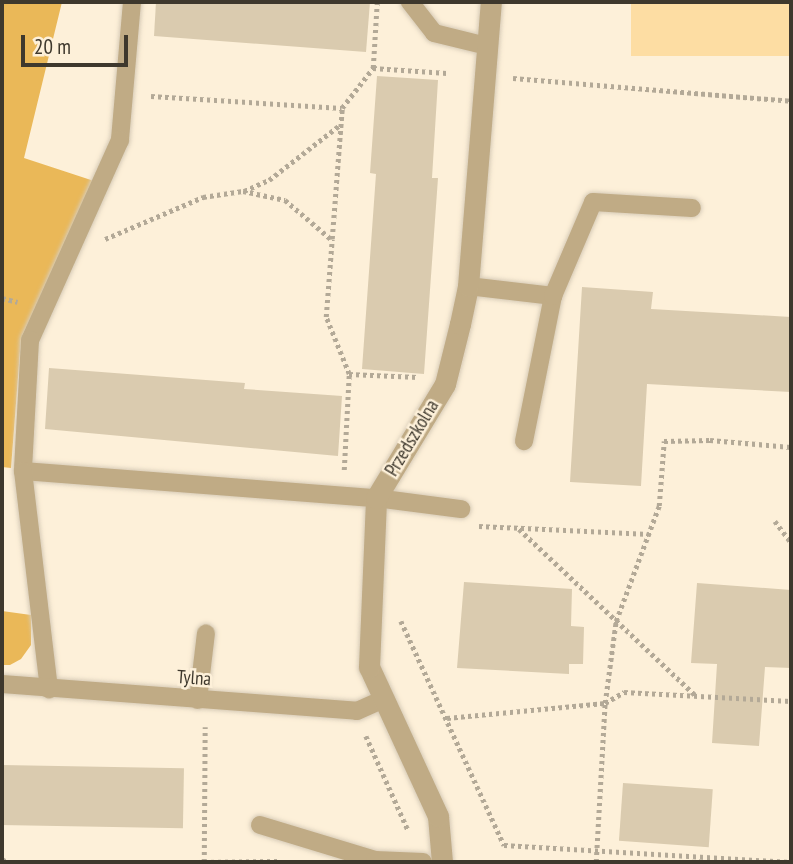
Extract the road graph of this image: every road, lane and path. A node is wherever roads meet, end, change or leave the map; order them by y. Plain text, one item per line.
1 (132, 2) edge
2 (377, 2) edge
3 (410, 2) edge
4 (491, 2) edge
5 (487, 46) junction
6 (373, 68) junction
7 (447, 72) dead end
8 (546, 77) dead end
9 (125, 94) junction
10 (791, 101) edge
11 (342, 108) junction
12 (341, 124) junction
13 (243, 191) junction
14 (692, 208) dead end
15 (332, 239) junction
16 (69, 255) junction
17 (468, 286) junction
18 (553, 296) junction
19 (349, 374) junction
20 (429, 377) dead end
21 (524, 440) dead end
22 (791, 447) edge
23 (23, 471) junction
24 (342, 495) junction
25 (376, 498) junction
26 (461, 509) joint
27 (775, 521) dead end
28 (519, 529) junction
29 (649, 534) junction
30 (791, 542) edge
31 (398, 615) dead end
32 (616, 621) junction
33 (206, 633) dead end
34 (2, 684) edge
35 (49, 689) junction
36 (696, 695) junction
37 (382, 700) junction
38 (791, 701) edge
39 (605, 703) junction
40 (201, 708) junction
41 (447, 718) junction
42 (360, 731) dead end
43 (260, 825) dead end
44 (288, 832) junction
45 (594, 848) junction
46 (2, 859) edge
47 (7, 862) edge
48 (197, 862) edge
49 (204, 862) edge
50 (410, 862) edge
51 (423, 862) edge
52 (442, 862) edge
53 (596, 862) edge
54 (791, 862) edge

1 - 9 lane
2 - 6 path
3 - 5 lane
4 - 5 street, Przedszkolna
5 - 17 street, Przedszkolna
6 - 7 path
6 - 11 path
8 - 10 path
9 - 11 path
9 - 16 lane
11 - 12 path
12 - 13 path
12 - 15 path
13 - 15 path
13 - 16 path
14 - 18 lane
15 - 19 path
16 - 23 lane
17 - 18 lane
17 - 25 street, Przedszkolna
18 - 21 lane
19 - 20 path
19 - 24 path
22 - 29 path
23 - 24 lane
23 - 35 lane
24 - 25 lane
25 - 26 lane
25 - 37 street, Przedszkolna
26 - 28 path
27 - 30 path
28 - 29 path
28 - 32 path
29 - 32 path
31 - 41 path
32 - 36 path
32 - 39 path
33 - 40 lane
34 - 35 lane, Tylna
35 - 40 lane, Tylna
36 - 38 path
36 - 39 path
37 - 40 lane, Tylna
37 - 52 street, Przedszkolna
39 - 41 path
39 - 45 path
40 - 49 path
41 - 45 path
42 - 50 path
43 - 44 lane
44 - 49 path
44 - 50 lane
45 - 53 path
45 - 54 path
46 - 47 path
48 - 49 path
50 - 51 lane

